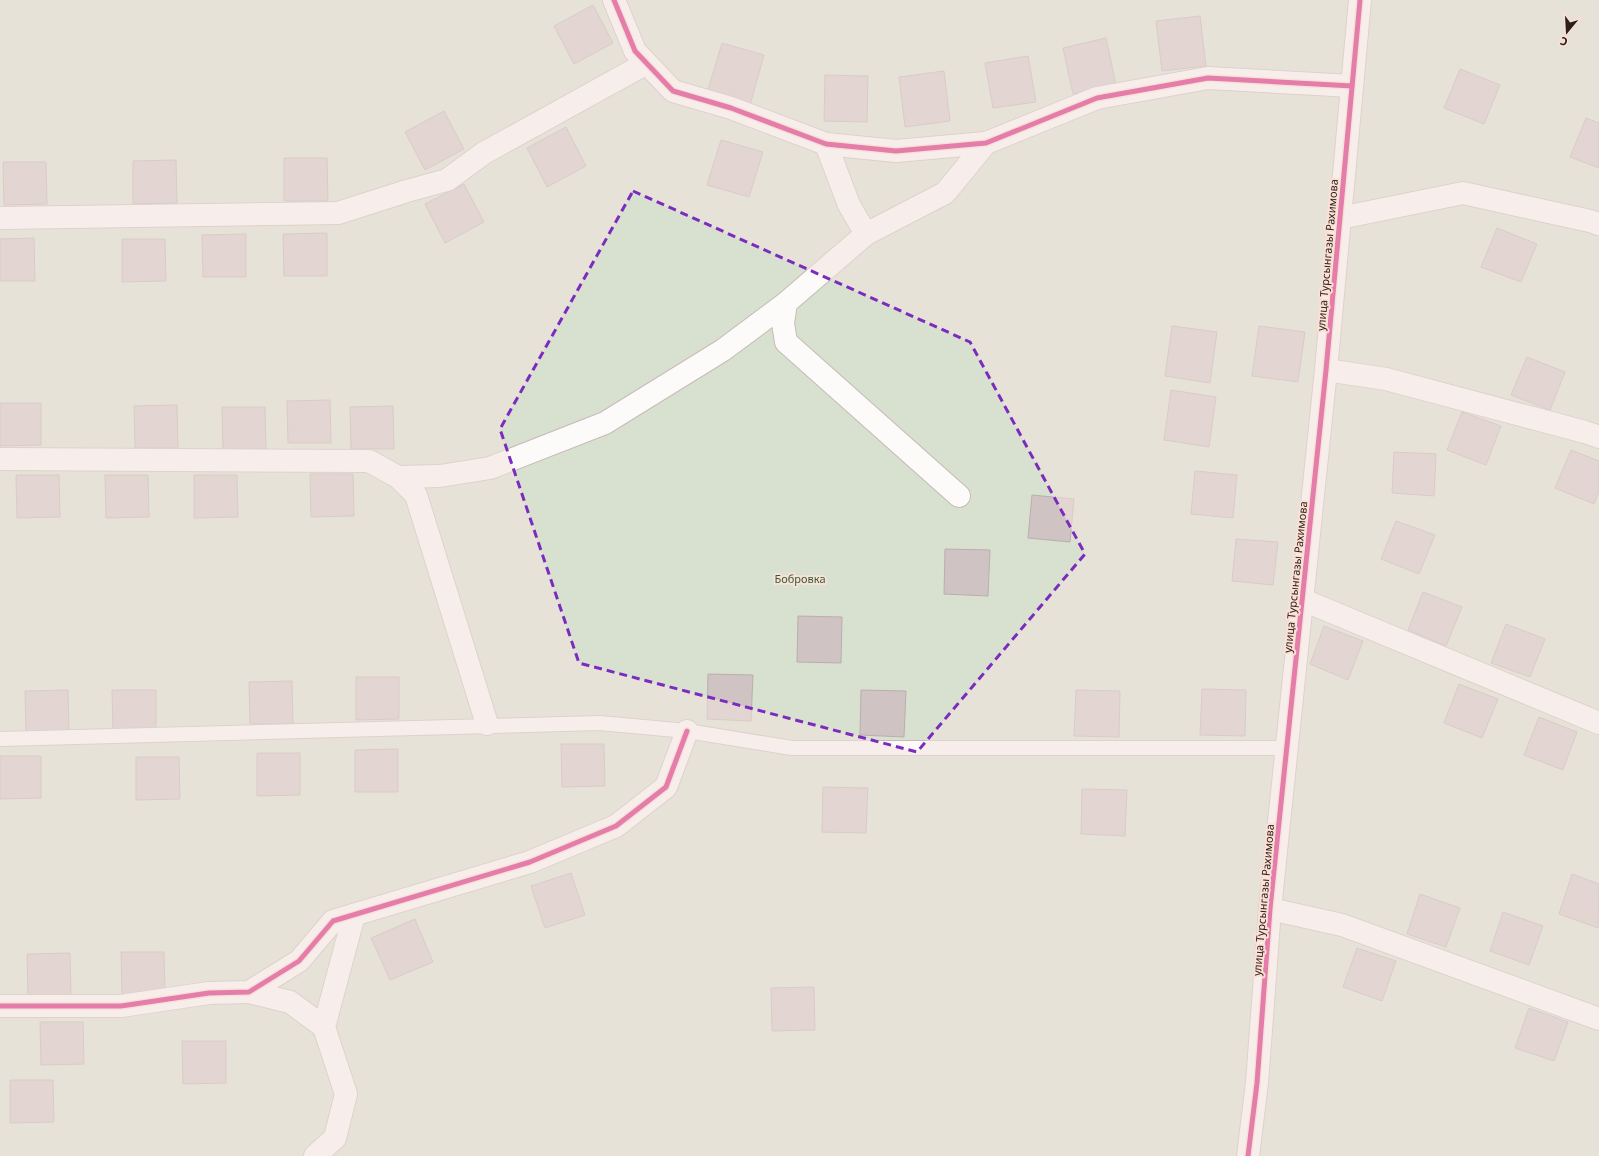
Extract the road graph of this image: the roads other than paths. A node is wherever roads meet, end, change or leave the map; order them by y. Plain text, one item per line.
1 (614, 0) edge
2 (1360, 0) edge
3 (645, 64) junction
4 (1352, 86) junction
5 (986, 143) junction
6 (826, 144) junction
7 (0, 218) edge
8 (1340, 218) junction
9 (1599, 224) edge
10 (866, 234) junction
11 (786, 303) junction
12 (1326, 370) junction
13 (1599, 438) edge
14 (0, 459) edge
15 (398, 476) junction
16 (960, 496) dead end
17 (1303, 600) junction
18 (1599, 723) edge
19 (487, 724) junction
20 (687, 731) junction
21 (0, 740) edge
22 (1288, 748) junction
23 (1270, 909) junction
24 (354, 915) junction
25 (249, 992) junction
26 (0, 1006) edge
27 (1599, 1019) edge
28 (324, 1027) junction
29 (315, 1156) edge
30 (1248, 1156) edge

1 - 3 street
2 - 4 street, улица Турсынгазы Рахимова
3 - 6 street
3 - 7 street
4 - 5 street
4 - 8 street, улица Турсынгазы Рахимова
5 - 6 street
5 - 10 street
6 - 10 street
8 - 9 street
8 - 12 street, улица Турсынгазы Рахимова
10 - 11 street
11 - 15 street
11 - 16 street
12 - 13 street
12 - 17 street, улица Турсынгазы Рахимова
14 - 15 street
15 - 19 street
17 - 18 street
17 - 22 street, улица Турсынгазы Рахимова
19 - 20 lane
19 - 21 lane
20 - 22 lane
20 - 24 street
22 - 23 street, улица Турсынгазы Рахимова
23 - 27 street
23 - 30 street, улица Турсынгазы Рахимова
24 - 25 street
24 - 28 street
25 - 26 street
25 - 28 street
28 - 29 street

